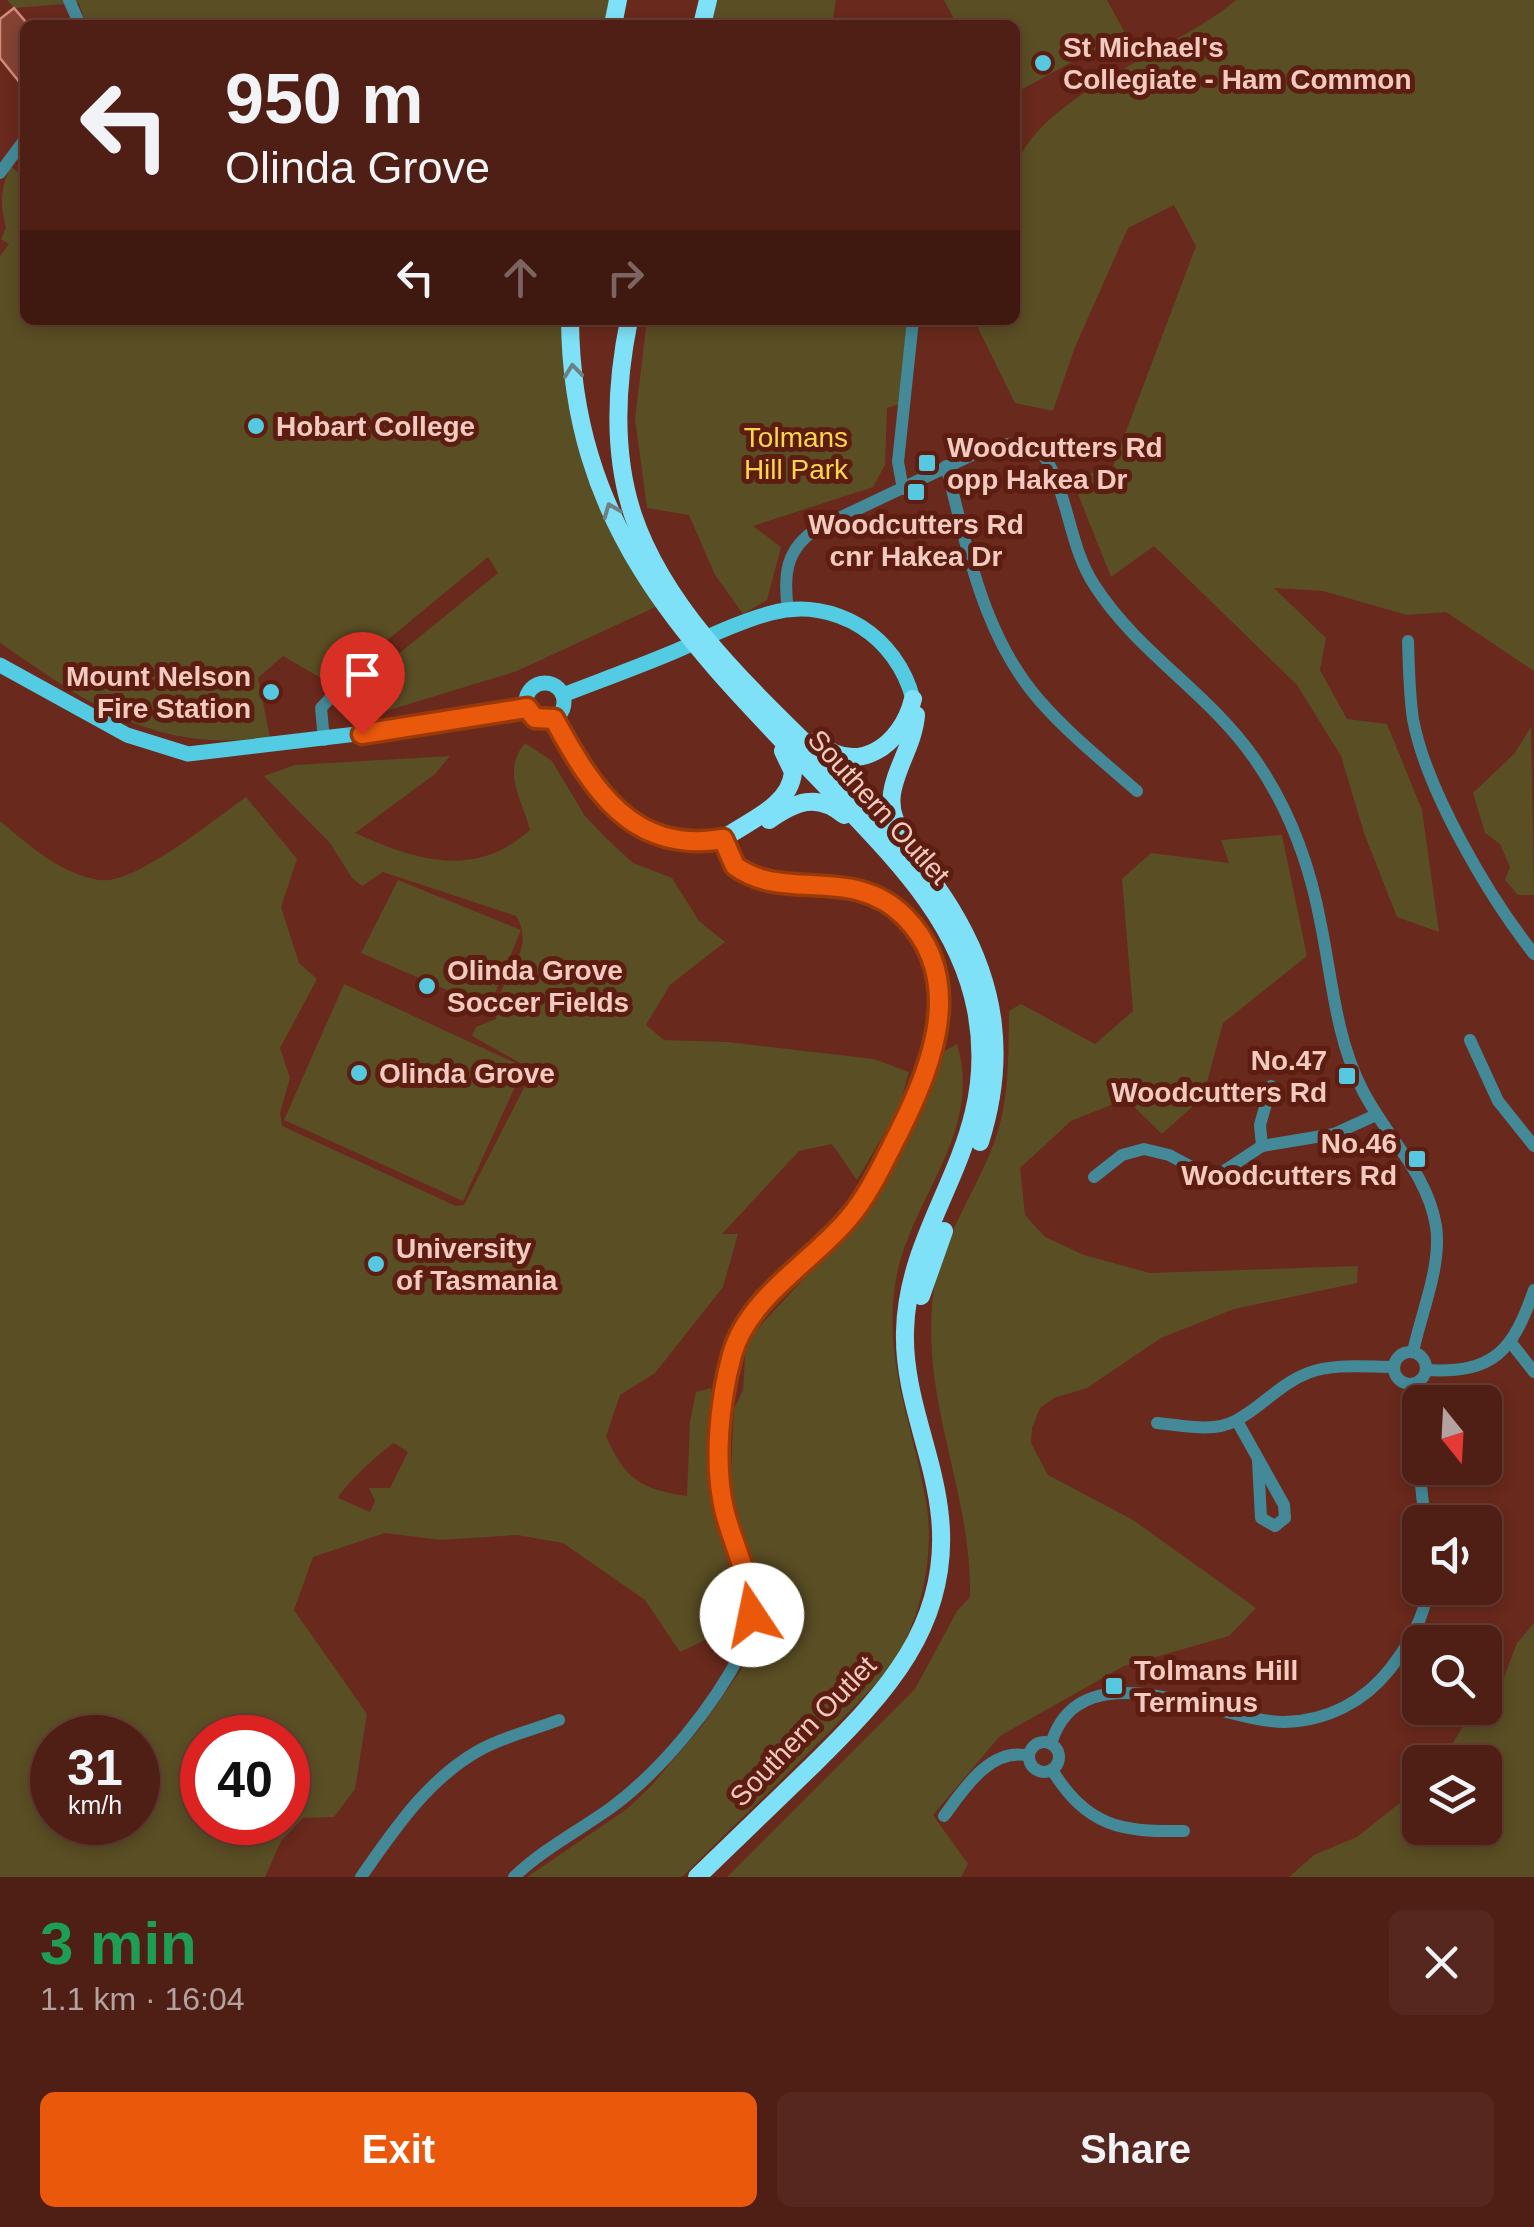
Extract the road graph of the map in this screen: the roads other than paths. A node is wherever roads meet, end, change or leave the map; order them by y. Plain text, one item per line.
1 (20, 146) edge
2 (0, 173) edge
3 (571, 325) edge
4 (631, 325) edge
5 (632, 325) edge
6 (912, 325) edge
7 (946, 466) junction
8 (904, 489) junction
9 (640, 570) junction
10 (788, 610) junction
11 (1408, 640) dead end
12 (0, 665) edge
13 (335, 693) dead end
14 (563, 694) junction
15 (913, 700) junction
16 (527, 708) junction
17 (554, 719) junction
18 (324, 740) junction
19 (1137, 791) dead end
20 (723, 839) junction
21 (946, 899) junction
22 (939, 918) junction
23 (1534, 954) edge
24 (1470, 1040) dead end
25 (1271, 1086) dead end
26 (1376, 1115) junction
27 (1262, 1146) junction
28 (1534, 1146) edge
29 (1094, 1177) dead end
30 (1534, 1290) edge
31 (1512, 1344) junction
32 (1413, 1352) junction
33 (1394, 1367) junction
34 (1426, 1370) junction
35 (1534, 1372) edge
36 (1410, 1384) junction
37 (1236, 1421) junction
38 (1157, 1423) dead end
39 (1258, 1461) dead end
40 (1424, 1505) edge
41 (1424, 1605) edge
42 (559, 1720) dead end
43 (1051, 1744) junction
44 (1029, 1756) junction
45 (1052, 1770) junction
46 (944, 1816) dead end
47 (1184, 1832) dead end
48 (361, 1877) edge
49 (514, 1877) edge
50 (697, 1877) edge
51 (714, 1877) edge

1 - 2 street
9 -> 3 highway, Southern Outlet
4 - 21 highway, Southern Outlet
5 - 15 highway
6 - 8 street
7 - 8 street
7 - 19 street
7 - 26 street
8 - 10 street
9 - 20 highway
9 - 22 highway, Southern Outlet
10 - 14 main road
10 - 15 main road
11 - 23 street
12 - 18 main road
13 - 18 street
14 - 16 main road
14 - 17 main road
15 - 21 highway
16 - 17 main road
16 - 18 main road
17 - 20 main road
20 - 22 highway
20 - 49 street
21 - 51 highway, Southern Outlet
22 - 50 highway, Southern Outlet
24 - 28 street
25 - 27 street
26 - 27 street
26 - 32 street
27 - 29 street
30 - 31 street
31 - 34 street
31 - 35 street
32 - 33 street
32 - 34 street
33 - 36 street
33 - 37 street
34 - 36 street
36 - 40 street
37 - 38 street
37 - 39 street
41 - 43 street
42 - 48 street
43 - 44 street
43 - 45 street
44 - 45 street
44 - 46 street
45 - 47 street

